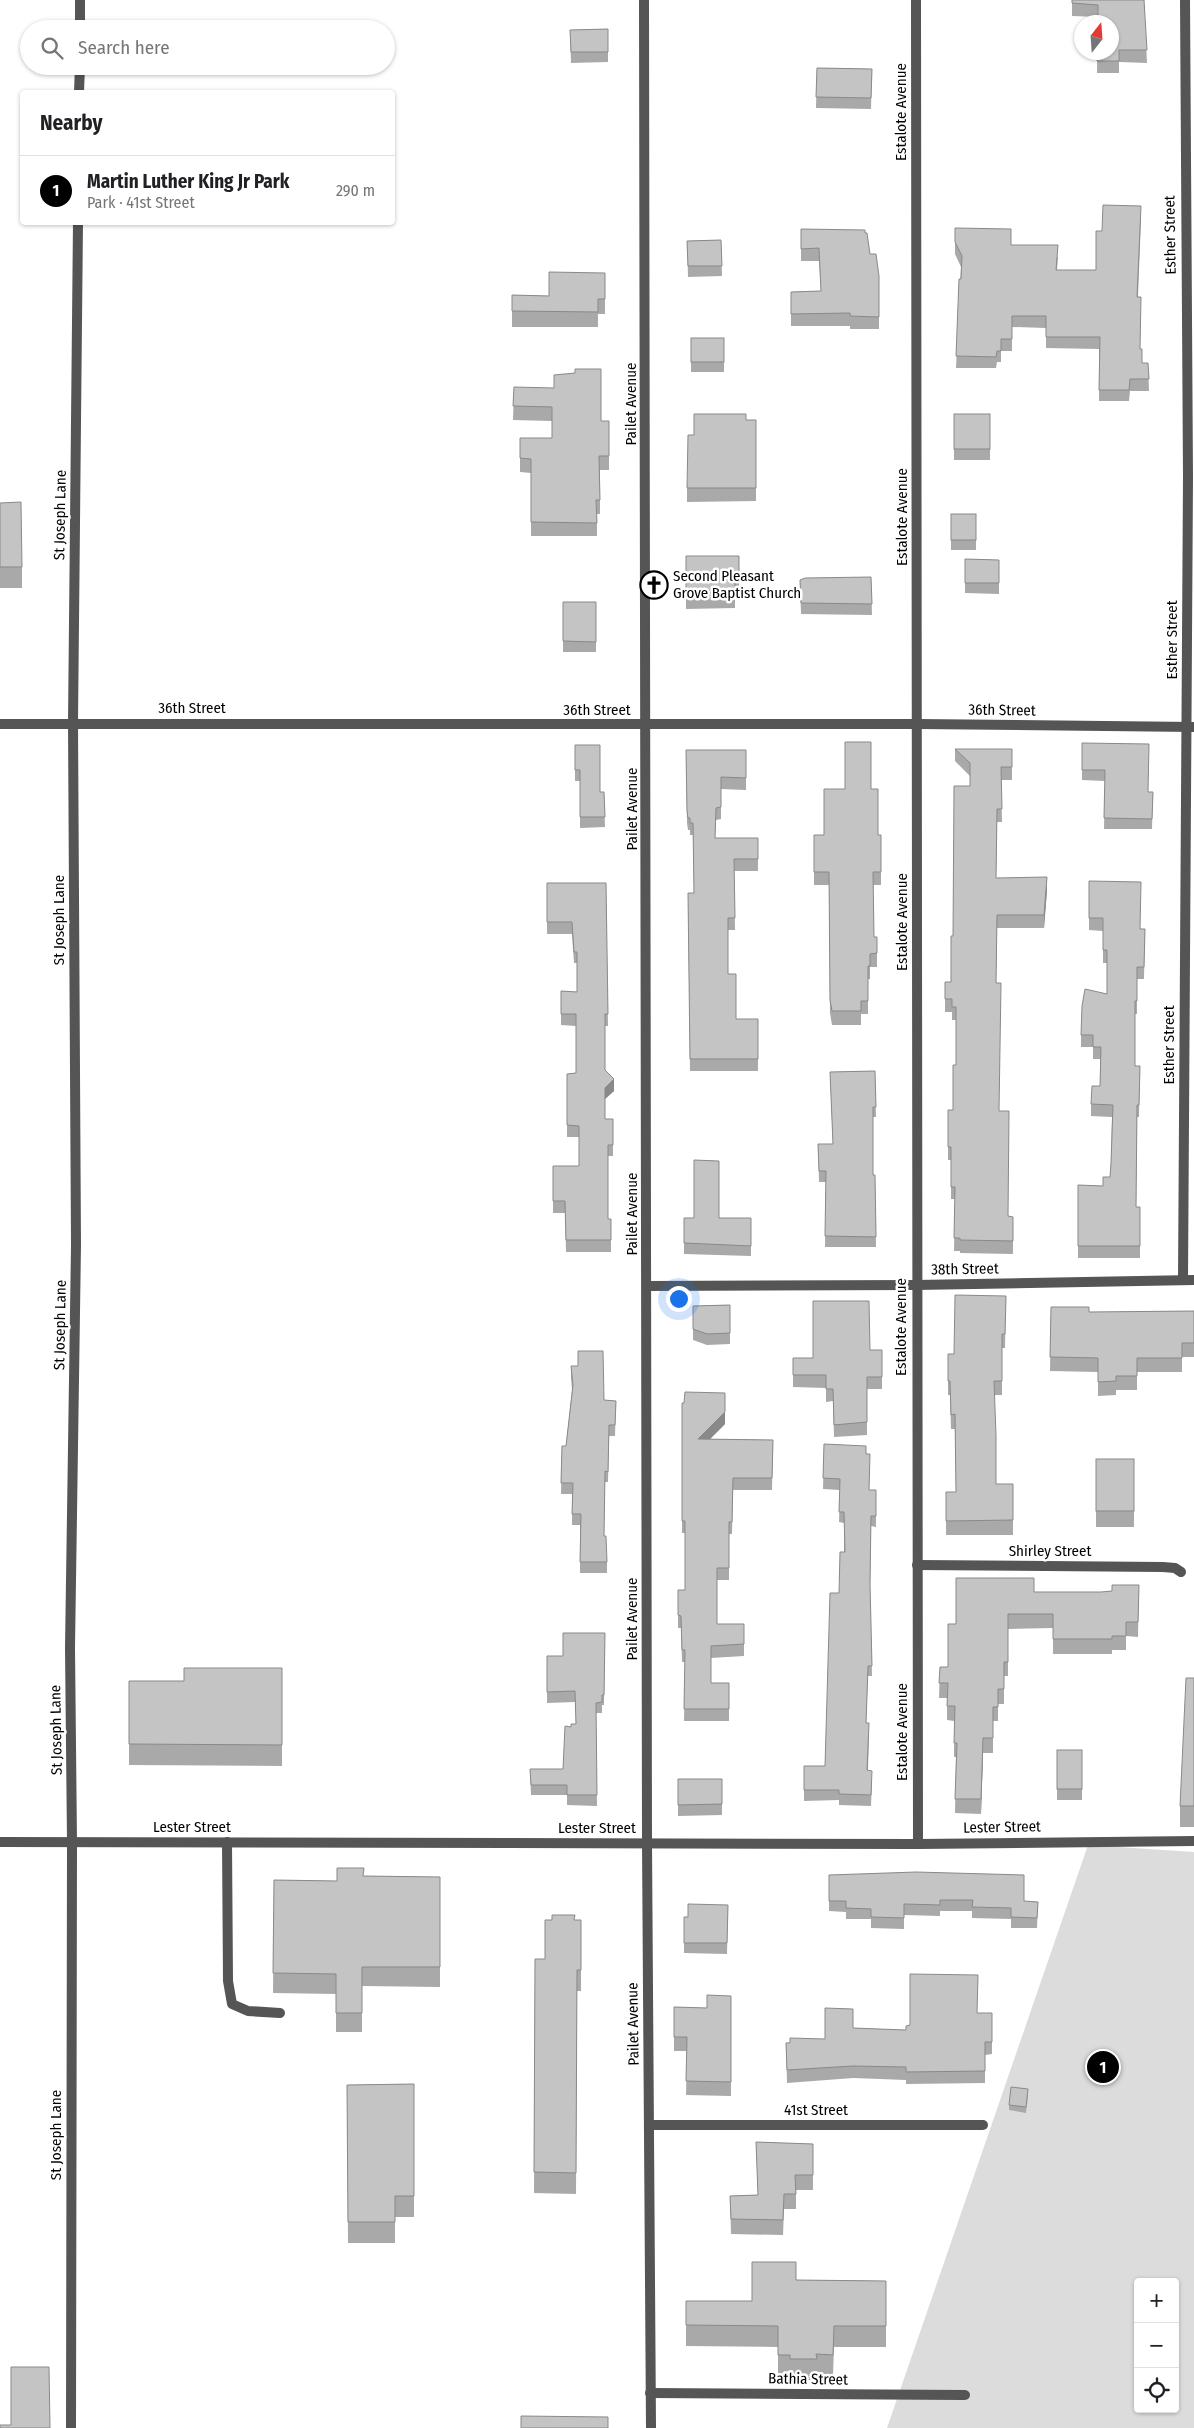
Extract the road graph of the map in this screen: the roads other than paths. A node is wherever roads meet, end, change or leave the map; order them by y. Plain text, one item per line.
1 (80, 0) edge
2 (644, 0) edge
3 (916, 0) edge
4 (1185, 0) edge
5 (80, 20) edge
6 (80, 75) edge
7 (80, 90) edge
8 (1189, 164) edge
9 (78, 225) edge
10 (73, 723) junction
11 (0, 724) edge
12 (918, 724) junction
13 (647, 726) junction
14 (1190, 727) edge
15 (1189, 1006) edge
16 (1183, 1280) junction
17 (1194, 1280) edge
18 (916, 1285) junction
19 (647, 1286) junction
20 (917, 1565) junction
21 (1181, 1572) dead end
22 (1194, 1841) edge
23 (0, 1842) edge
24 (72, 1842) junction
25 (227, 1842) junction
26 (647, 1843) junction
27 (918, 1844) junction
28 (280, 2013) dead end
29 (649, 2124) junction
30 (984, 2125) dead end
31 (650, 2393) junction
32 (965, 2395) dead end
33 (71, 2428) edge
34 (650, 2428) edge

1 - 5 street
2 - 13 street, Pailet Avenue
3 - 12 street, Estalote Avenue
4 - 8 street, Esther Street
6 - 7 street
8 - 14 street, Esther Street
9 - 10 street, St Joseph Lane
10 - 11 street, 36th Street
10 - 13 street, 36th Street
10 - 24 street, St Joseph Lane
12 - 13 street, 36th Street
12 - 14 street, 36th Street
12 - 18 street, Estalote Avenue
13 - 19 street, Pailet Avenue
14 - 15 street, Esther Street
15 - 16 street, Esther Street
16 - 17 street, 38th Street
16 - 18 street, 38th Street
18 - 19 street, 38th Street
18 - 20 street, Estalote Avenue
19 - 26 street, Pailet Avenue
20 - 21 street, Shirley Street
20 - 27 street, Estalote Avenue
22 - 27 street, Lester Street
23 - 24 street, Lester Street
24 - 25 street, Lester Street
24 - 33 street, St Joseph Lane
25 - 26 street, Lester Street
25 - 28 street
26 - 27 street, Lester Street
26 - 29 street, Pailet Avenue
29 - 30 street, 41st Street
29 - 31 street, Pailet Avenue
31 - 32 street, Bathia Street
31 - 34 street, Pailet Avenue

